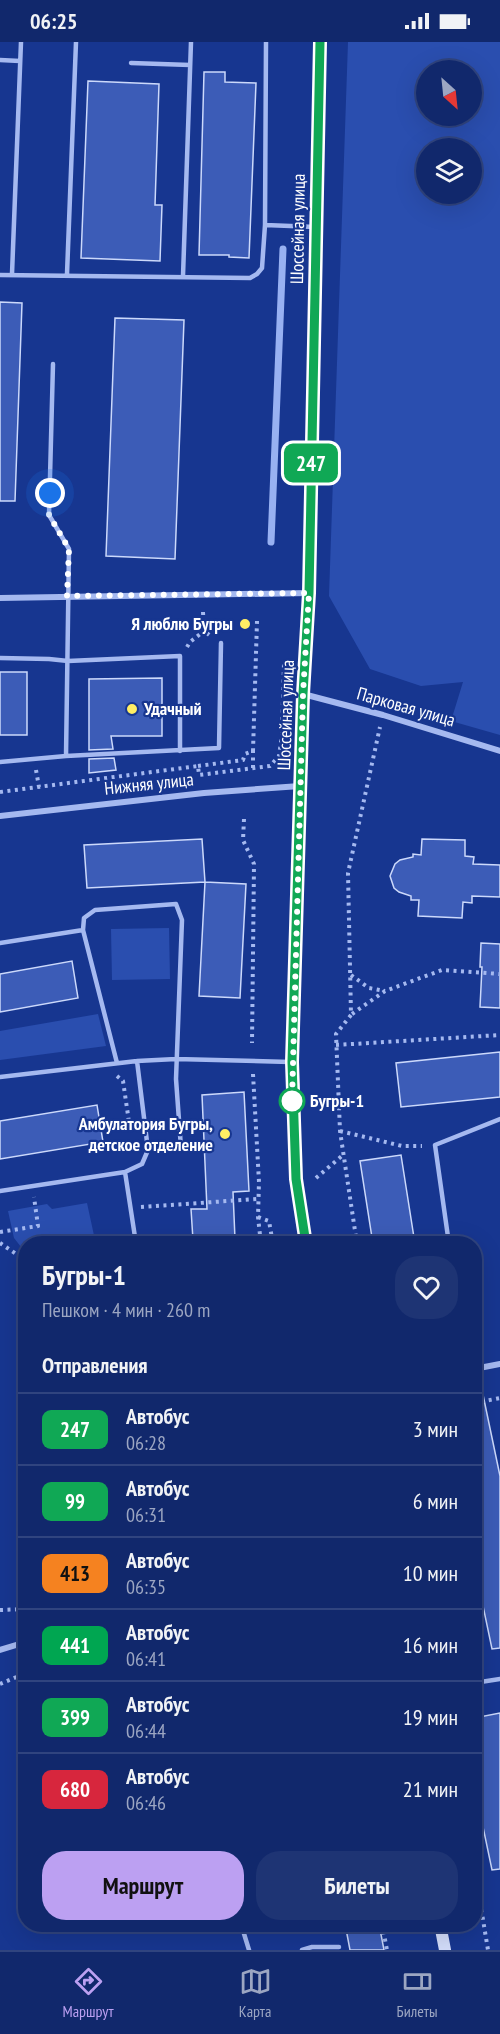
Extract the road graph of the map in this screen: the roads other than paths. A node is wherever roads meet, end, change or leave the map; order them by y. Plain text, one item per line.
1 (21, 42) edge
2 (76, 42) edge
3 (191, 42) edge
4 (266, 42) edge
5 (320, 42) edge
6 (0, 60) edge
7 (20, 61) junction
8 (131, 63) dead end
9 (190, 65) junction
10 (265, 225) junction
11 (316, 228) junction
12 (0, 274) edge
13 (12, 274) junction
14 (67, 274) junction
15 (183, 276) junction
16 (53, 364) dead end
17 (309, 593) junction
18 (67, 596) junction
19 (0, 598) edge
20 (221, 643) road end
21 (0, 658) edge
22 (68, 661) junction
23 (303, 694) junction
24 (180, 750) junction
25 (500, 751) edge
26 (66, 756) junction
27 (0, 762) edge
28 (301, 786) junction
29 (0, 816) edge
30 (83, 930) junction
31 (0, 943) edge
32 (176, 1059) junction
33 (137, 1061) junction
34 (292, 1062) junction
35 (117, 1063) junction
36 (0, 1077) edge
37 (500, 1119) edge
38 (181, 1148) dead end
39 (125, 1172) junction
40 (0, 1191) edge
41 (135, 1236) edge
42 (305, 1236) edge
43 (447, 1236) edge
44 (500, 1364) edge
45 (482, 1367) edge
46 (18, 1644) edge
47 (0, 1650) edge
48 (500, 1679) edge
49 (482, 1682) edge
50 (243, 1932) edge
51 (442, 1932) edge
52 (339, 1947) dead end
53 (249, 1950) edge
54 (302, 1950) edge
55 (445, 1950) edge

1 - 7 lane
2 - 14 lane
3 - 9 lane
4 - 10 lane
5 - 11 main road, Шоссейная улица
6 - 7 lane
7 - 13 lane
8 - 9 lane
9 - 15 lane
10 - 11 lane
10 - 15 lane
11 - 17 main road, Шоссейная улица
12 - 13 lane
13 - 14 lane
14 - 15 lane
16 - 18 lane
17 - 18 street
17 - 23 main road, Шоссейная улица
18 - 19 street
18 - 22 lane
20 - 24 lane
21 - 22 lane
22 - 24 lane
22 - 26 lane
23 - 25 street, Парковая улица
23 - 28 main road, Шоссейная улица
24 - 26 lane
26 - 27 lane
28 - 29 street, Нижняя улица
28 - 34 main road, Шоссейная улица
30 - 31 lane
30 - 32 lane
30 - 35 lane
32 - 33 lane
32 - 34 lane
32 - 38 lane
33 - 35 lane
33 - 39 lane
34 - 42 main road, Шоссейная улица
35 - 36 lane
37 - 43 lane
39 - 40 lane
39 - 41 lane
44 - 45 street
46 - 47 street
48 - 49 lane
50 - 53 lane
51 - 55 main road
52 - 54 lane

